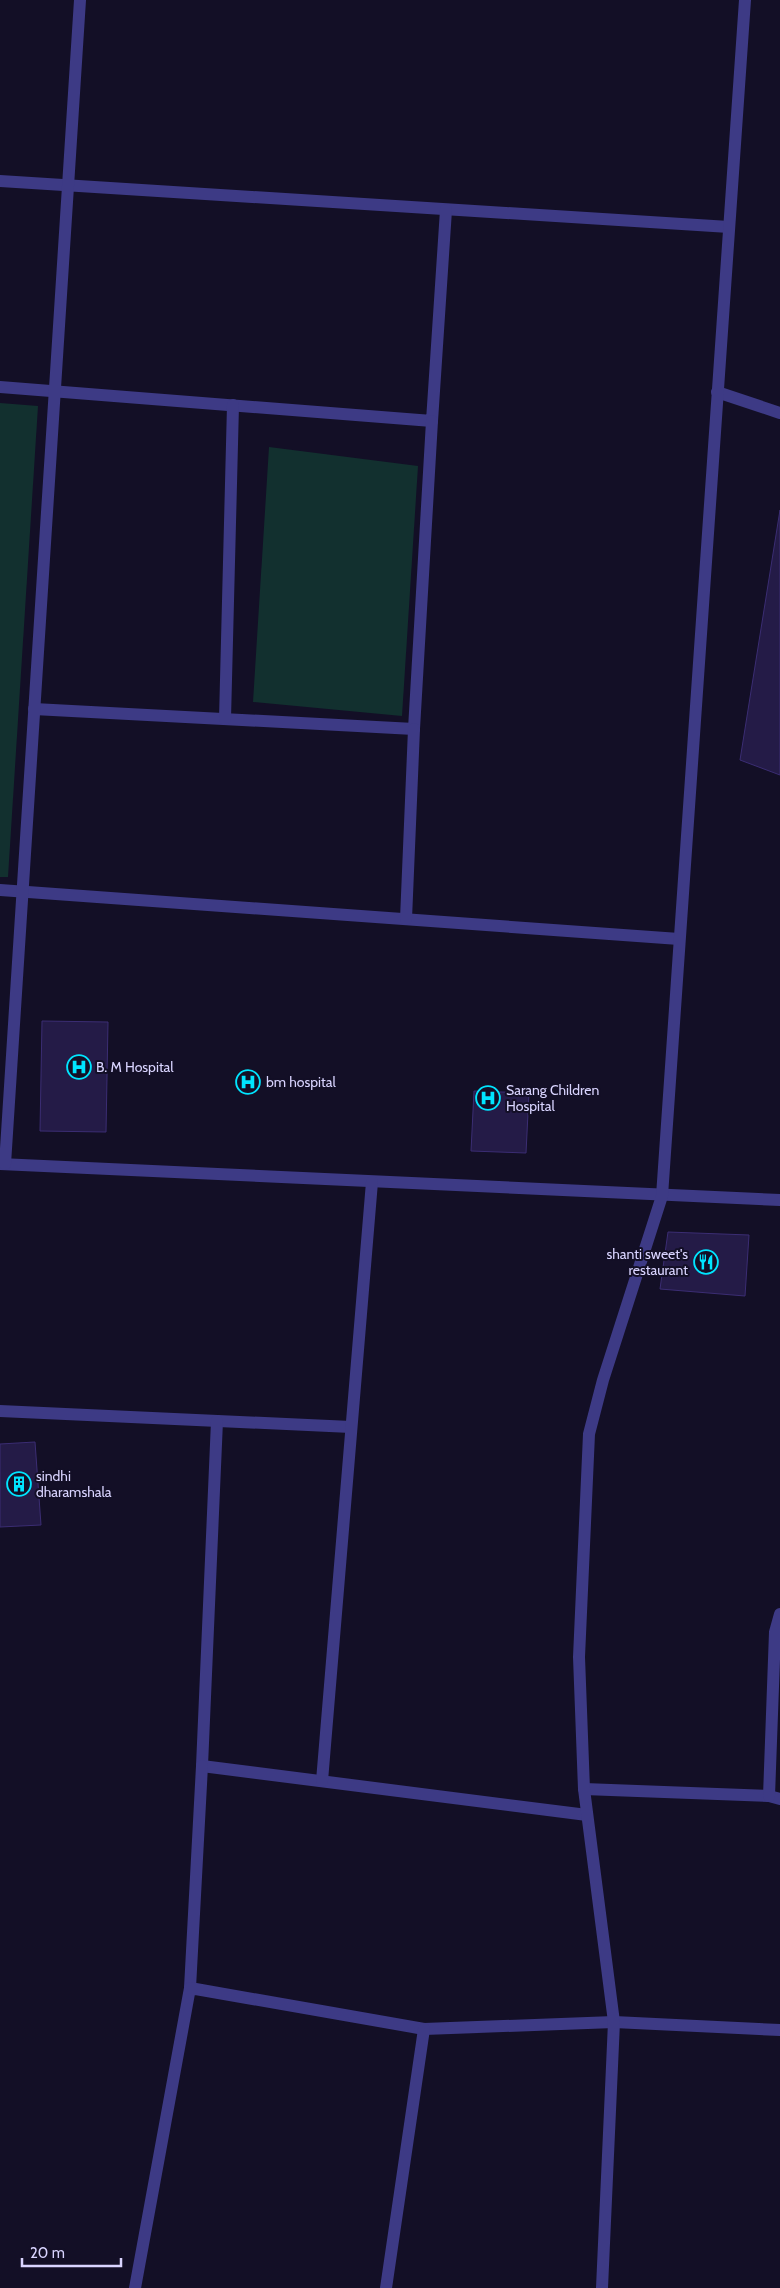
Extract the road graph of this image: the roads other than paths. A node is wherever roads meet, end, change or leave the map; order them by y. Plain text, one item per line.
1 (80, 0) edge
2 (745, 0) edge
3 (0, 181) edge
4 (67, 186) junction
5 (446, 210) junction
6 (729, 227) junction
7 (0, 387) edge
8 (54, 391) junction
9 (718, 392) junction
10 (233, 405) junction
11 (780, 413) edge
12 (432, 421) junction
13 (34, 709) junction
14 (225, 719) junction
15 (414, 729) junction
16 (0, 890) edge
17 (22, 891) junction
18 (406, 919) junction
19 (679, 939) junction
20 (3, 1164) edge
21 (372, 1182) junction
22 (662, 1196) junction
23 (780, 1200) edge
24 (0, 1410) edge
25 (217, 1421) junction
26 (351, 1427) junction
27 (780, 1614) edge
28 (202, 1766) junction
29 (322, 1781) junction
30 (584, 1789) junction
31 (774, 1797) edge
32 (587, 1815) junction
33 (190, 1988) junction
34 (614, 2022) junction
35 (424, 2029) junction
36 (780, 2030) edge
37 (135, 2288) edge
38 (386, 2288) edge
39 (602, 2288) edge

1 - 4 street
2 - 6 street
3 - 4 street
4 - 5 street
4 - 8 street
5 - 6 street
5 - 12 street
6 - 9 street
7 - 8 street
8 - 10 street
8 - 13 street
9 - 11 street
9 - 19 street
10 - 12 street
10 - 14 street
12 - 15 street
13 - 14 street
13 - 17 street
14 - 15 street
15 - 18 street
16 - 17 street
17 - 18 street
17 - 20 street
18 - 19 street
19 - 22 street
20 - 21 street
21 - 22 street
21 - 26 street
22 - 23 street
22 - 30 street
24 - 25 street
25 - 26 street
25 - 28 street
26 - 29 street
27 - 31 street
28 - 29 street
28 - 33 street
29 - 32 street
30 - 31 street
30 - 32 street
32 - 34 street
33 - 35 street
33 - 37 street
34 - 35 street
34 - 36 street
34 - 39 street
35 - 38 street

